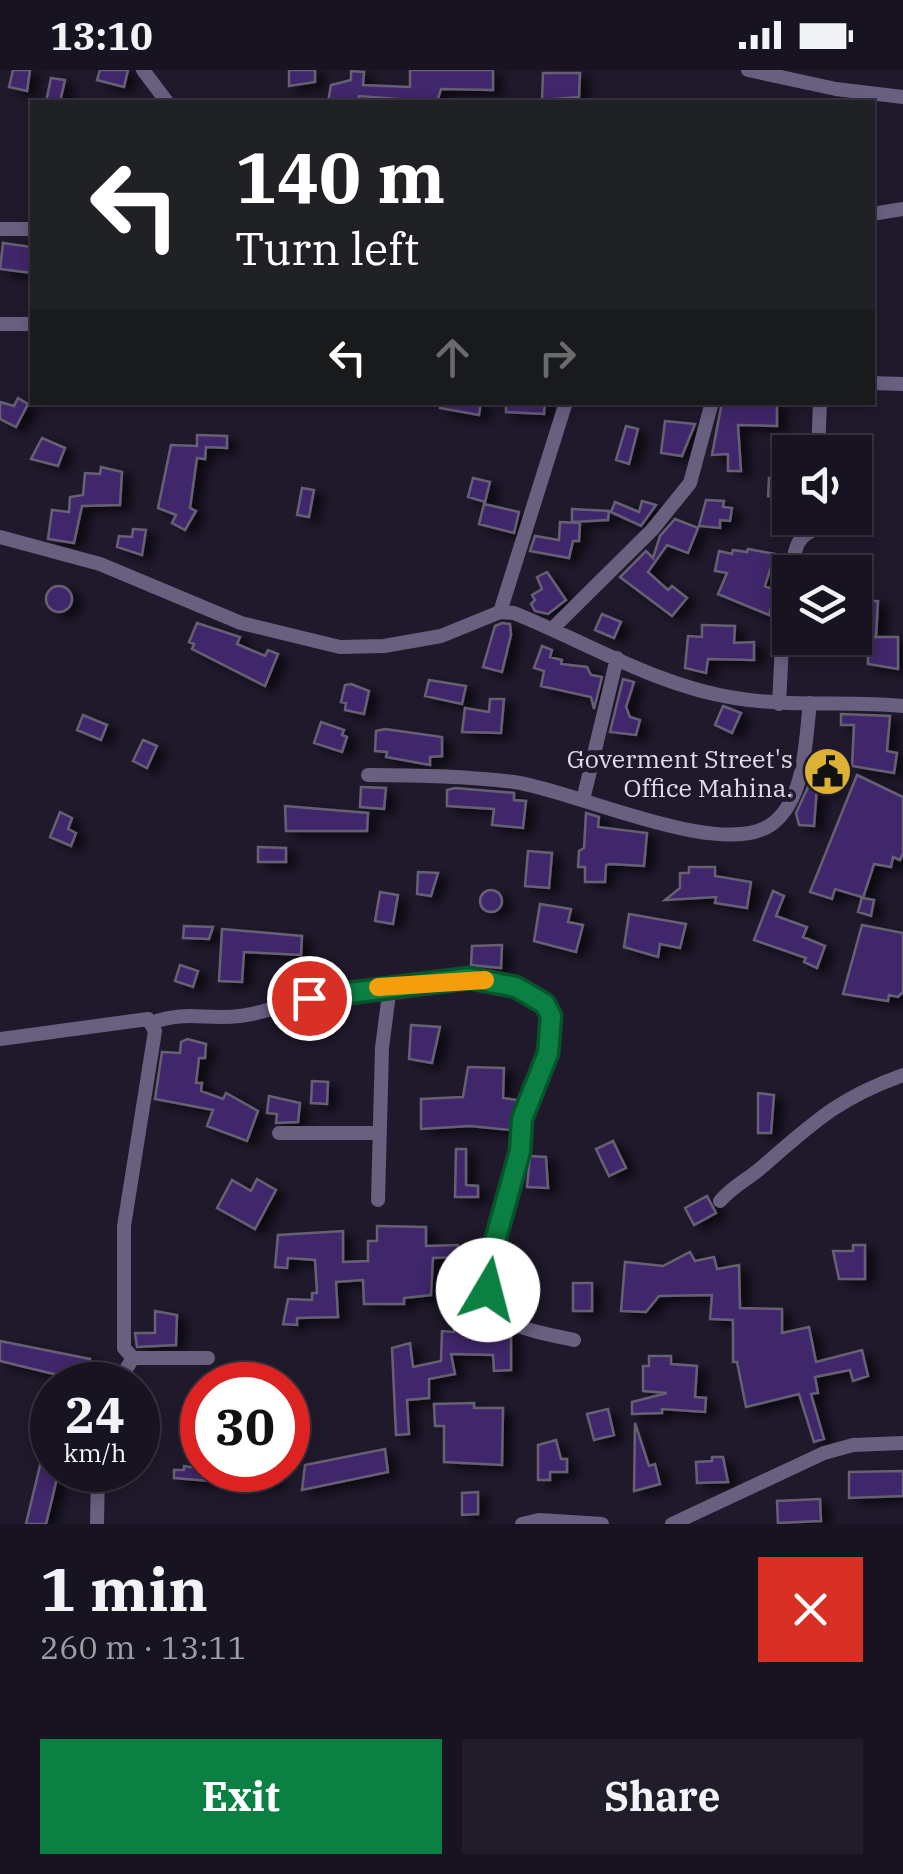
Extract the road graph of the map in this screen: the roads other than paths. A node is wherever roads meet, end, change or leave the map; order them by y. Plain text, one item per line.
1 (142, 70) edge
2 (748, 70) edge
3 (903, 98) edge
4 (165, 100) edge
5 (903, 209) edge
6 (875, 214) edge
7 (0, 229) edge
8 (30, 229) edge
9 (0, 324) edge
10 (30, 324) edge
11 (875, 383) edge
12 (903, 384) edge
13 (565, 405) edge
14 (711, 405) edge
15 (820, 405) edge
16 (819, 435) edge
17 (0, 538) edge
18 (500, 612) junction
19 (552, 629) junction
20 (782, 655) edge
21 (617, 658) junction
22 (780, 704) junction
23 (810, 704) junction
24 (903, 706) edge
25 (368, 775) dead end
26 (583, 800) junction
27 (390, 986) junction
28 (150, 1024) junction
29 (0, 1039) edge
30 (903, 1075) edge
31 (279, 1133) dead end
32 (380, 1134) junction
33 (378, 1200) dead end
34 (720, 1201) dead end
35 (574, 1340) dead end
36 (133, 1358) junction
37 (208, 1358) dead end
38 (130, 1362) edge
39 (903, 1443) edge
40 (98, 1492) edge
41 (97, 1524) edge
42 (522, 1524) edge
43 (602, 1524) edge
44 (672, 1524) edge

1 - 4 street
2 - 3 street
5 - 6 street
7 - 8 street
9 - 10 street
11 - 12 street
13 - 18 street
14 - 19 street
15 - 16 street
17 - 18 street
18 - 19 street
19 - 21 street
20 - 22 street
21 - 22 street
21 - 26 street
22 - 23 street
23 - 24 street
23 - 26 street
25 - 26 street
27 - 28 street
27 - 32 street
27 - 35 street
28 - 29 street
28 - 36 street
30 - 34 street
31 - 32 street
32 - 33 street
36 - 37 street
36 - 38 street
39 - 44 street
40 - 41 street
42 - 43 street

